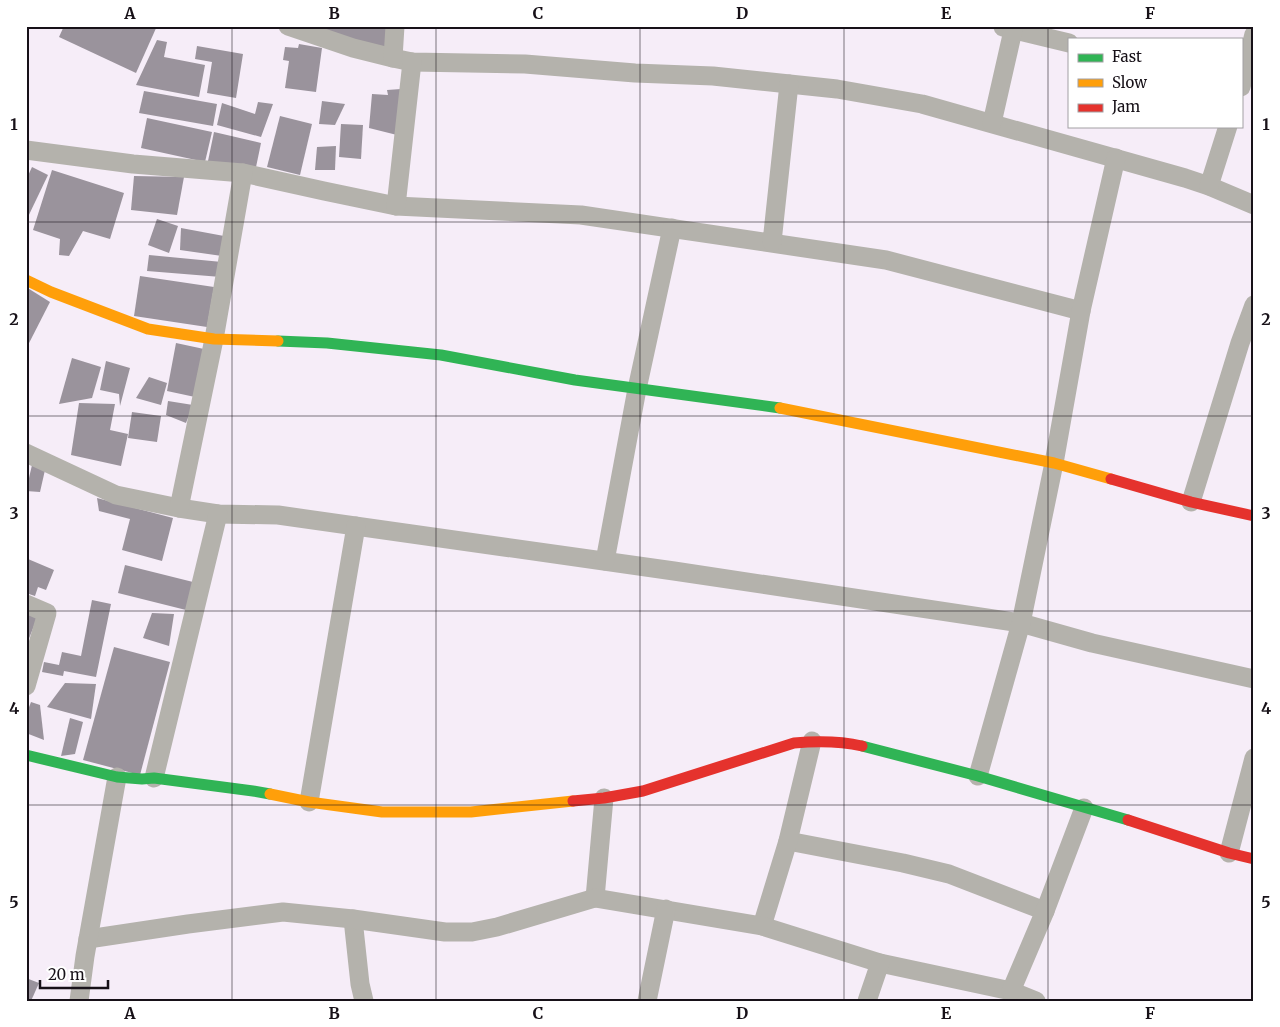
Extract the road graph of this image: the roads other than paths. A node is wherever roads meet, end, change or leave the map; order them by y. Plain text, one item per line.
1 (288, 26) edge
2 (395, 26) edge
3 (1010, 27) edge
4 (1254, 34) edge
5 (1068, 43) edge
6 (392, 58) junction
7 (412, 62) junction
8 (1242, 83) edge
9 (789, 84) junction
10 (992, 123) junction
11 (1227, 128) edge
12 (26, 150) edge
13 (1116, 158) junction
14 (243, 172) junction
15 (1209, 186) junction
16 (1254, 205) edge
17 (396, 206) junction
18 (672, 228) junction
19 (772, 242) junction
20 (26, 280) edge
21 (1254, 304) edge
22 (1081, 311) junction
23 (214, 339) junction
24 (637, 389) junction
25 (26, 453) edge
26 (1054, 463) junction
27 (1191, 502) junction
28 (179, 508) junction
29 (218, 514) junction
30 (1254, 516) edge
31 (356, 526) junction
32 (605, 562) junction
33 (26, 604) edge
34 (1020, 624) junction
35 (1254, 679) edge
36 (26, 686) edge
37 (812, 741) junction
38 (26, 755) edge
39 (1254, 758) edge
40 (978, 776) junction
41 (117, 777) junction
42 (154, 778) junction
43 (604, 798) junction
44 (308, 802) junction
45 (1084, 808) junction
46 (788, 841) junction
47 (1229, 853) junction
48 (1254, 859) edge
49 (595, 898) junction
50 (666, 909) junction
51 (1046, 910) junction
52 (353, 919) junction
53 (762, 926) junction
54 (88, 939) junction
55 (880, 963) junction
56 (1011, 992) junction
57 (79, 1001) edge
58 (364, 1001) edge
59 (647, 1001) edge
60 (867, 1001) edge
61 (1036, 1001) edge

1 - 6 street
2 - 6 street
3 - 5 street
3 - 10 street
4 - 8 street
6 - 7 street
7 - 9 street
7 - 17 street
9 - 10 street
9 - 19 street
10 - 13 street
11 - 15 street
12 - 14 street
13 - 15 street
13 - 22 street
14 - 17 street
14 - 23 street
15 - 16 street
17 - 18 street
18 - 19 street
18 - 24 street
19 - 22 street
20 - 23 street
21 - 27 street
22 - 26 street
23 - 24 street
23 - 28 street
24 - 26 street
24 - 32 street
25 - 28 street
26 - 27 street
26 - 34 street
27 - 30 street
28 - 29 street
29 - 31 street
29 - 42 street
31 - 32 street
31 - 44 street
32 - 34 street
33 - 36 street
34 - 35 street
34 - 40 street
37 - 40 street
37 - 43 street
37 - 46 street
38 - 41 street
39 - 47 street
40 - 45 street
41 - 42 street
41 - 54 street
42 - 44 street
43 - 44 street
43 - 49 street
45 - 47 street
45 - 51 street
46 - 51 street
46 - 53 street
47 - 48 street
49 - 50 street
49 - 52 street
50 - 53 street
50 - 59 street
51 - 56 street
52 - 54 street
52 - 58 street
53 - 55 street
54 - 57 street
55 - 56 street
55 - 60 street
56 - 61 street

